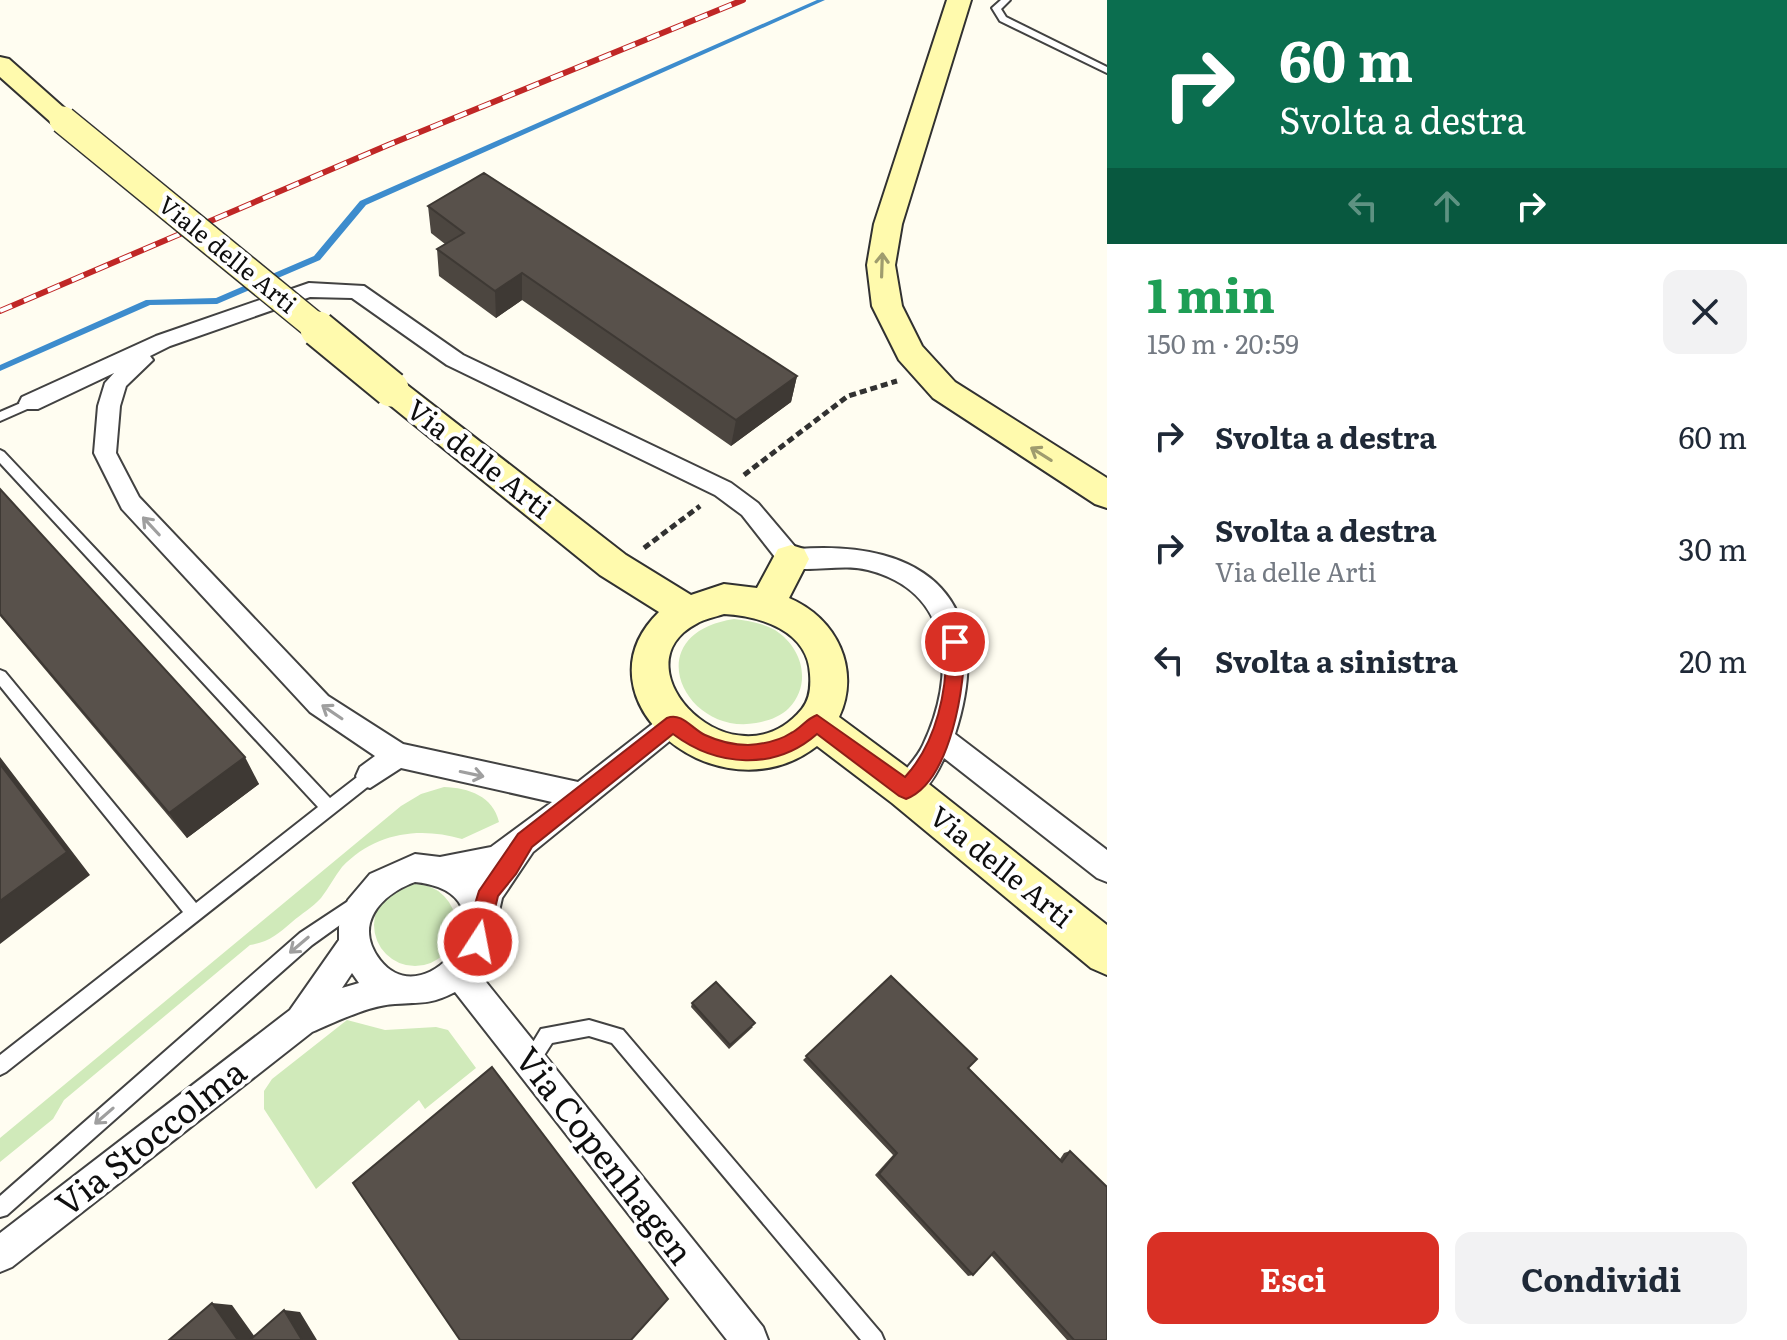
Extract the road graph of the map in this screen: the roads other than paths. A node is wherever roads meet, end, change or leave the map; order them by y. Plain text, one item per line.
1 (959, 0) edge
2 (1006, 0) edge
3 (0, 64) edge
4 (1107, 70) edge
5 (163, 341) junction
6 (391, 389) joint
7 (30, 403) joint
8 (0, 417) edge
9 (0, 455) edge
10 (1107, 495) edge
11 (791, 559) junction
12 (767, 605) junction
13 (685, 610) junction
14 (0, 676) edge
15 (673, 723) junction
16 (817, 723) junction
17 (940, 739) junction
18 (397, 755) junction
19 (370, 776) joint
20 (906, 790) junction
21 (582, 796) junction
22 (329, 808) junction
23 (525, 841) junction
24 (1107, 868) edge
25 (440, 871) junction
26 (363, 900) junction
27 (194, 913) junction
28 (480, 920) junction
29 (354, 944) junction
30 (1107, 953) edge
31 (459, 973) junction
32 (393, 989) junction
33 (301, 1021) junction
34 (530, 1062) junction
35 (0, 1066) edge
36 (0, 1208) edge
37 (0, 1255) edge
38 (750, 1340) edge
39 (874, 1340) edge

10 -> 1 street
2 - 4 lane
3 - 6 street, Viale delle Arti, bridge
5 - 7 street
5 - 11 street
18 -> 5 street
6 - 13 street, Via delle Arti
7 - 8 lane
9 - 22 lane
11 - 12 street
11 - 17 street
12 - 13 street
12 - 16 street
13 - 15 street
14 - 27 lane
15 - 16 street
15 - 21 street
16 - 20 street, Via delle Arti
17 - 20 street
17 - 24 street
18 - 19 street
18 -> 21 street
19 - 22 lane
20 - 30 street, Via delle Arti
21 - 23 street
22 - 27 lane
23 - 25 street
23 - 28 street
25 - 26 street
25 - 28 street
26 - 29 street
26 -> 36 lane
27 - 35 lane
28 - 31 street
29 - 32 street
29 - 33 street, Via Stoccolma
31 - 32 street
31 - 34 street, Via Copenhagen
32 - 33 street, Via Stoccolma
33 - 37 street, Via Stoccolma
34 - 38 street, Via Copenhagen
34 - 39 lane

